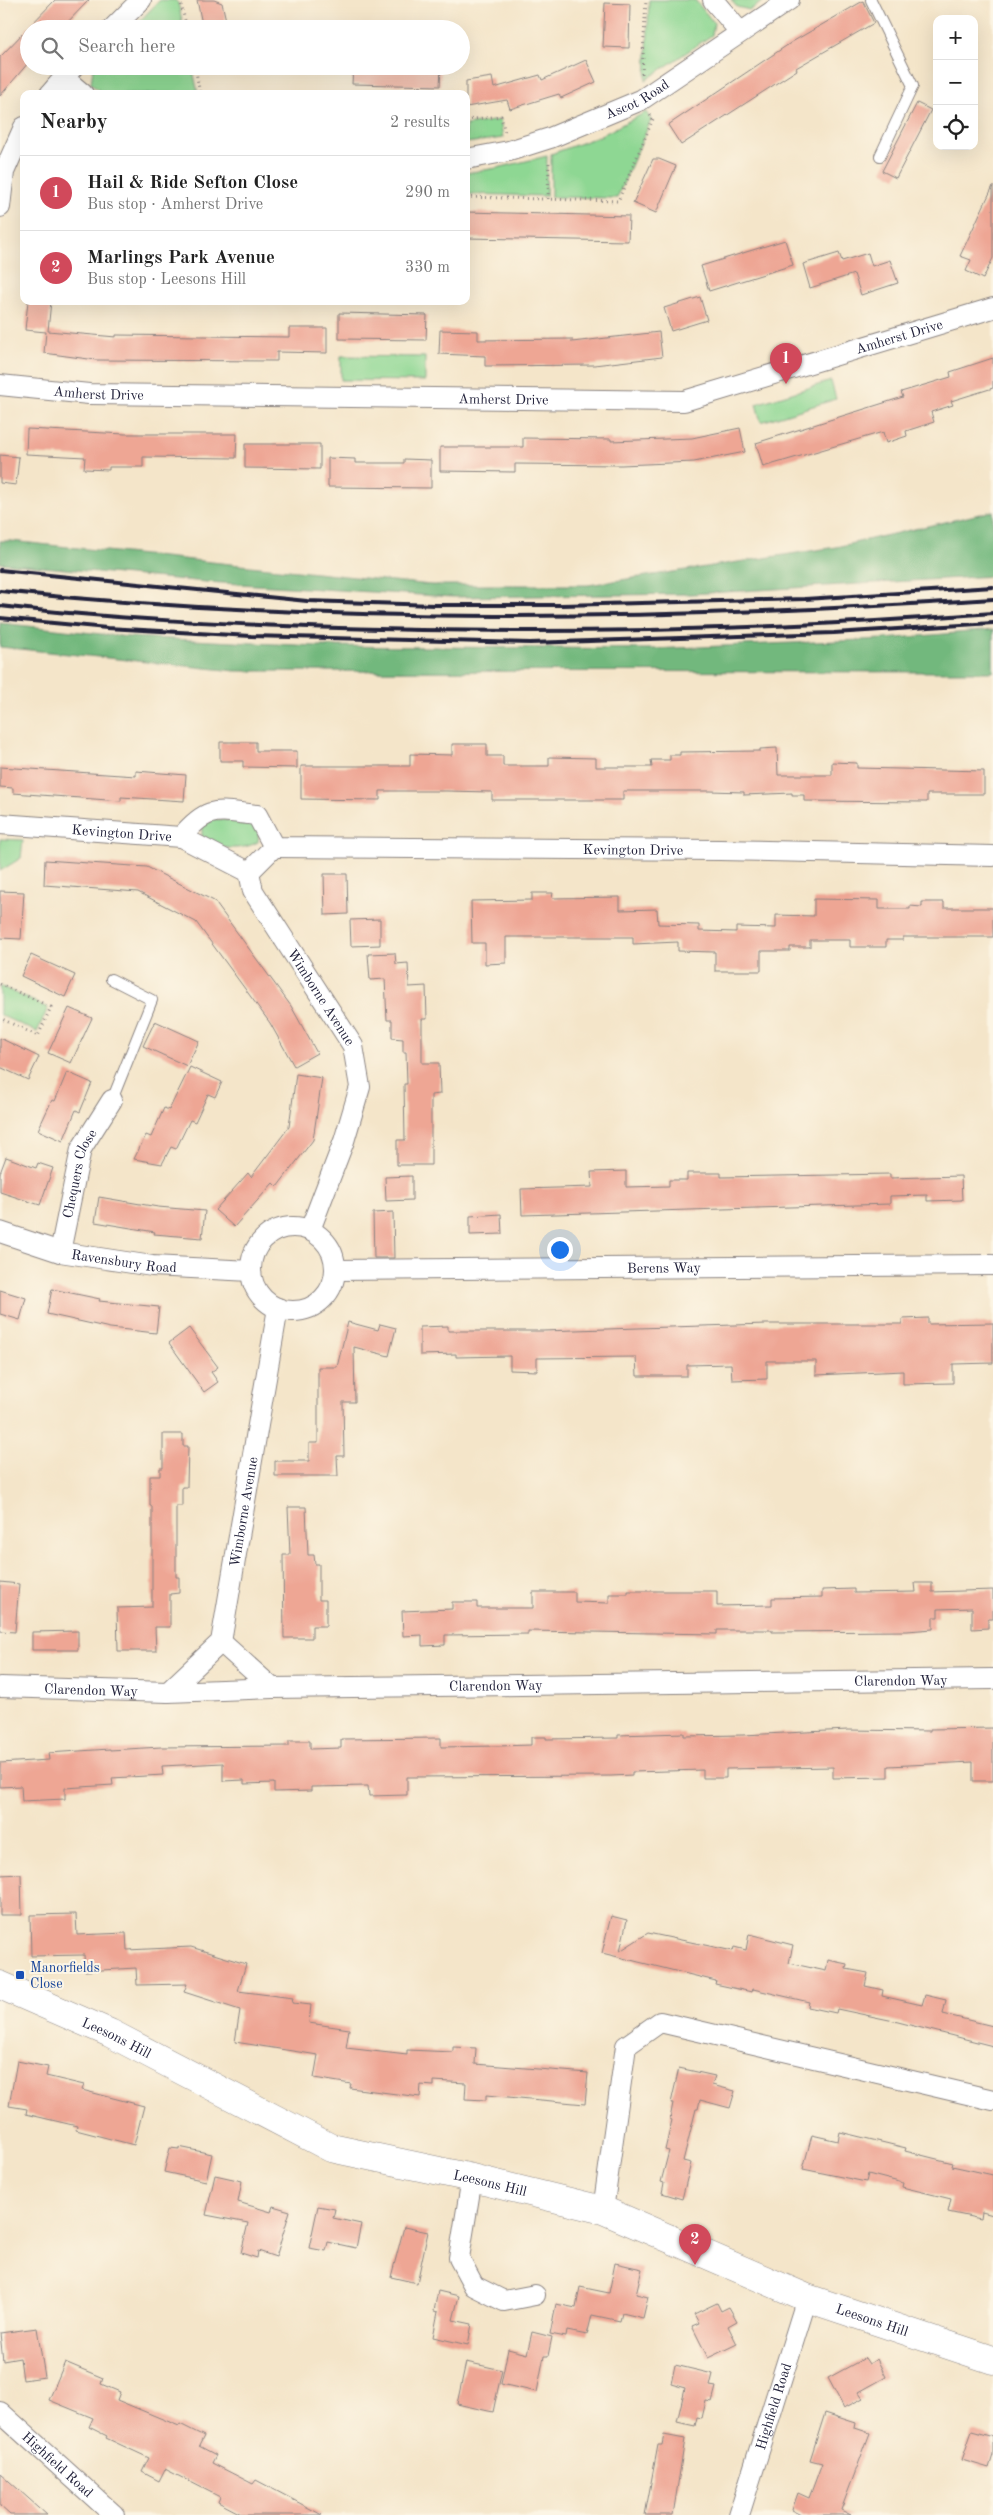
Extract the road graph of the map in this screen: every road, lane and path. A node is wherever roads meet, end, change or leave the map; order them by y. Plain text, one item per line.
1 (180, 0) edge
2 (646, 0) edge
3 (713, 0) edge
4 (789, 0) edge
5 (871, 0) edge
6 (139, 1) edge
7 (121, 20) edge
8 (185, 20) edge
9 (740, 32) junction
10 (66, 75) edge
11 (71, 75) edge
12 (197, 75) edge
13 (53, 90) edge
14 (80, 90) edge
15 (199, 90) edge
16 (641, 100) junction
17 (470, 120) edge
18 (20, 135) edge
19 (550, 138) junction
20 (509, 151) junction
21 (880, 156) dead end
22 (470, 158) edge
23 (2, 172) edge
24 (470, 197) edge
25 (548, 199) junction
26 (0, 207) edge
27 (993, 308) edge
28 (0, 385) edge
29 (0, 824) edge
30 (182, 837) junction
31 (274, 847) junction
32 (993, 856) edge
33 (249, 872) junction
34 (111, 980) dead end
35 (0, 984) edge
36 (0, 1018) edge
37 (112, 1100) joint
38 (310, 1230) junction
39 (0, 1232) edge
40 (60, 1252) junction
41 (993, 1265) edge
42 (335, 1270) junction
43 (251, 1271) junction
44 (278, 1308) junction
45 (221, 1642) junction
46 (993, 1679) edge
47 (0, 1687) edge
48 (272, 1688) junction
49 (168, 1692) junction
50 (0, 1985) edge
51 (993, 2100) edge
52 (472, 2178) junction
53 (603, 2210) junction
54 (536, 2295) dead end
55 (807, 2298) junction
56 (993, 2360) edge
57 (0, 2412) edge
58 (114, 2515) edge
59 (739, 2515) edge

1 - 8 path
2 - 16 path
3 - 9 street
4 - 9 street, Ascot Road
5 - 21 lane
6 - 7 street
9 - 16 street, Ascot Road
10 - 13 street
11 - 14 street
12 - 15 path
16 - 19 street, Ascot Road
16 - 25 path
17 - 20 path
18 - 23 street
19 - 20 street, Ascot Road
19 - 25 path
20 - 22 street, Ascot Road
23 - 26 street
24 - 25 path
27 - 28 street, Amherst Drive
29 - 30 street, Kevington Drive
30 - 31 street, Kevington Drive
30 - 33 street
31 - 32 street, Kevington Drive
31 - 33 street
33 - 38 street, Wimborne Avenue
34 - 37 lane
35 - 36 path
37 - 40 street, Chequers Close
38 - 42 street
38 - 43 street
39 - 40 street, Ravensbury Road
40 - 43 street, Ravensbury Road
41 - 42 street, Berens Way
42 - 44 street
43 - 44 street
44 - 45 street, Wimborne Avenue
45 - 48 street
45 - 49 street
46 - 48 street, Clarendon Way
47 - 49 street, Clarendon Way
48 - 49 street, Clarendon Way
50 - 52 street, Leesons Hill
51 - 53 street
52 - 53 street, Leesons Hill
52 - 54 street
53 - 55 street, Leesons Hill
55 - 56 street, Leesons Hill
55 - 59 street, Highfield Road
57 - 58 street, Highfield Road

